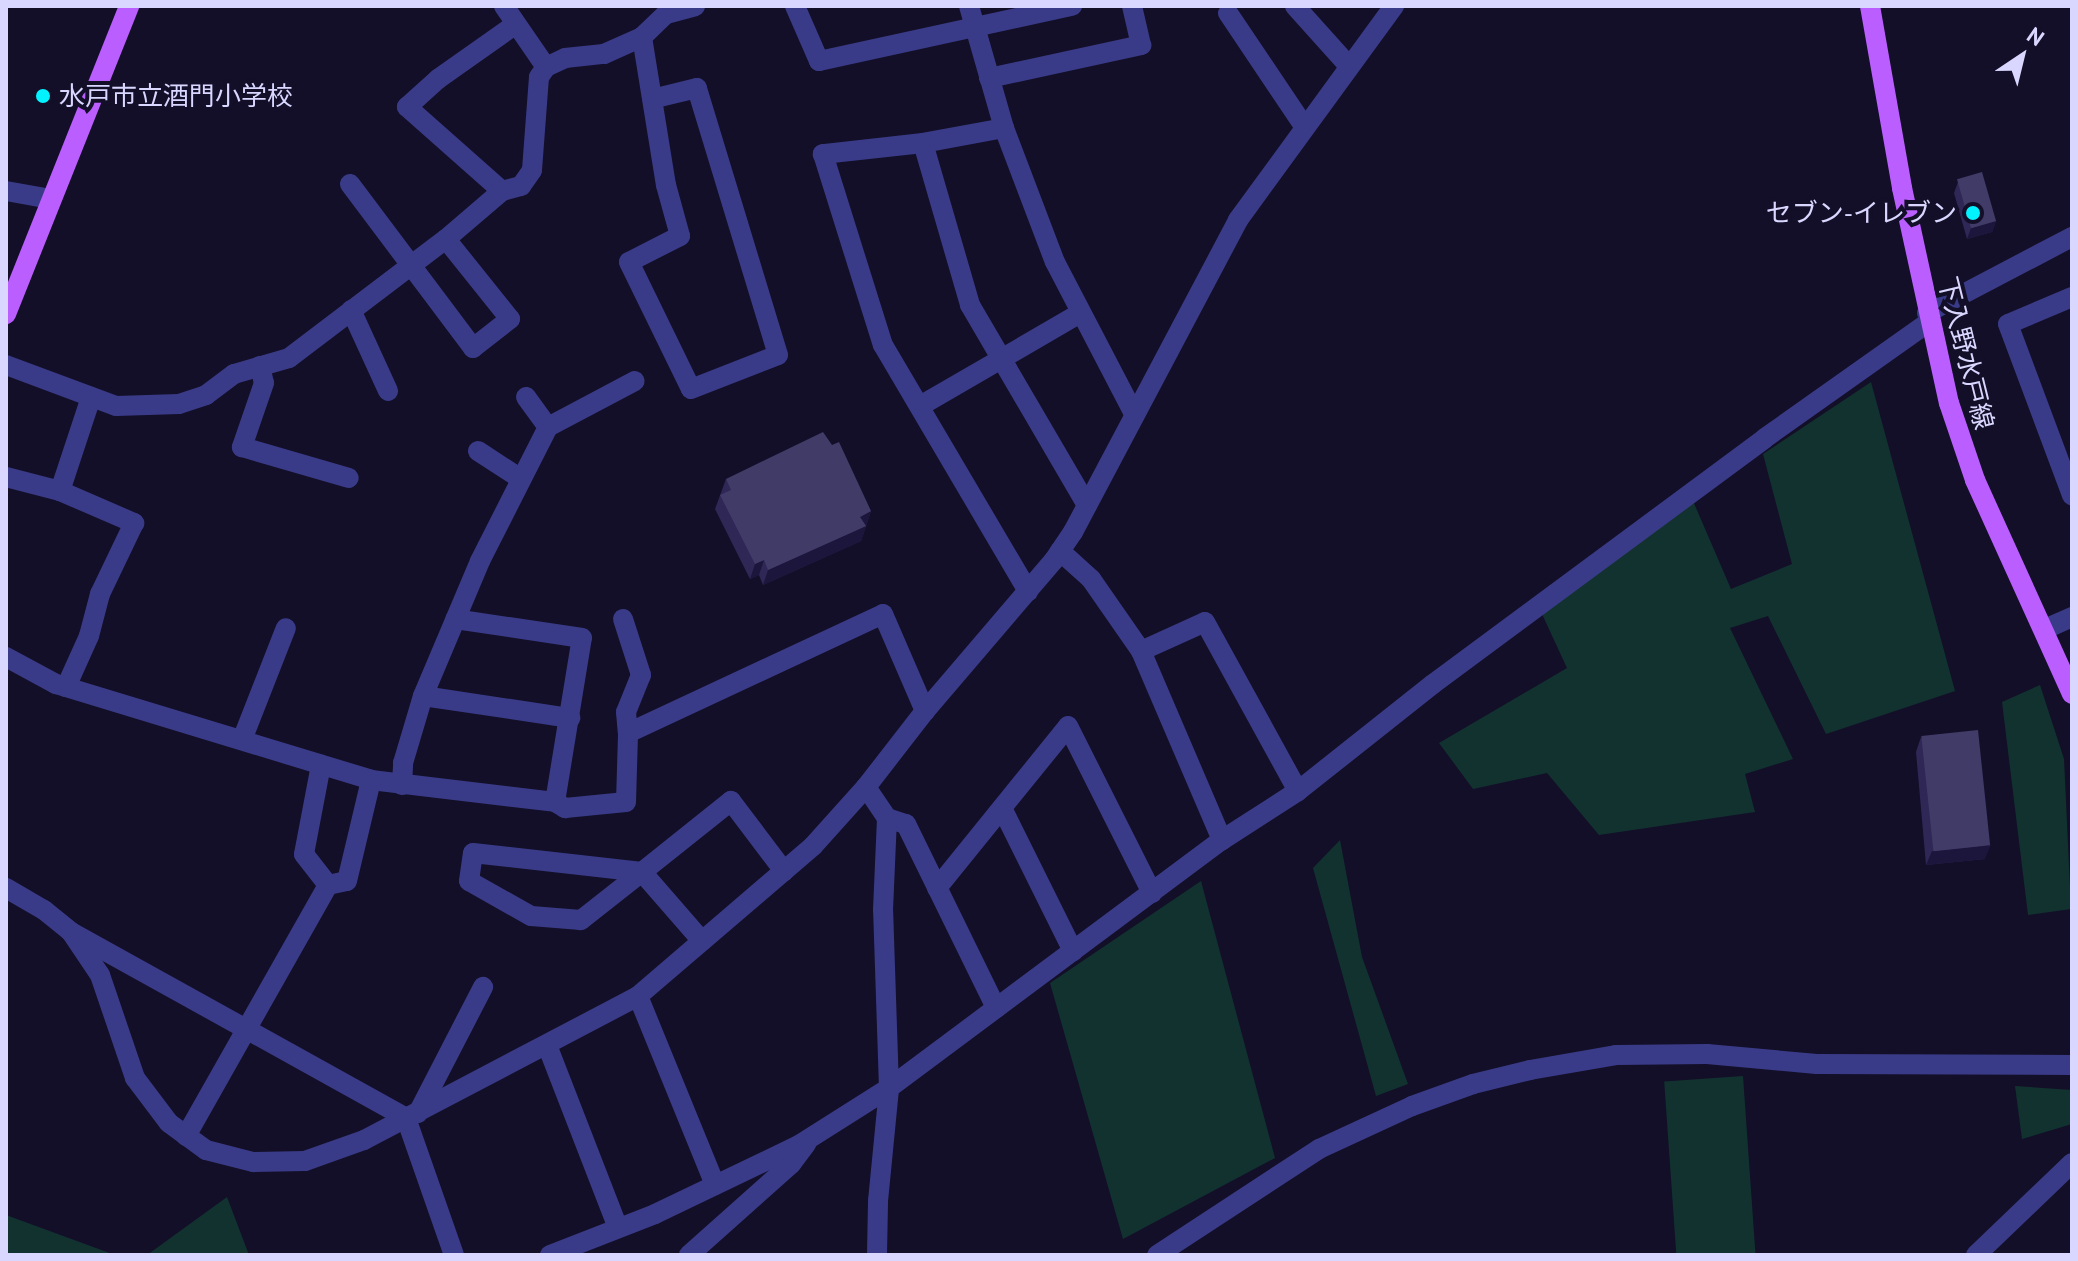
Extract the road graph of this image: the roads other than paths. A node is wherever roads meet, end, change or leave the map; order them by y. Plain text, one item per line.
1 (129, 6) edge
2 (504, 6) edge
3 (695, 6) edge
4 (795, 6) edge
5 (969, 6) edge
6 (1072, 6) edge
7 (1132, 6) edge
8 (1295, 6) edge
9 (1870, 6) edge
10 (1383, 10) edge
11 (1228, 13) dead end
12 (516, 24) junction
13 (974, 29) junction
14 (642, 37) junction
15 (1348, 65) junction
16 (546, 67) junction
17 (989, 78) junction
18 (652, 99) junction
19 (1304, 126) junction
20 (1004, 128) junction
21 (923, 143) junction
22 (350, 184) dead end
23 (6, 191) edge
24 (502, 191) junction
25 (51, 199) junction
26 (2072, 237) edge
27 (446, 239) junction
28 (411, 265) junction
29 (2072, 297) edge
30 (351, 310) junction
31 (6, 314) edge
32 (1079, 314) junction
33 (1928, 317) junction
34 (1000, 357) junction
35 (6, 365) edge
36 (260, 366) junction
37 (635, 381) dead end
38 (388, 391) dead end
39 (91, 397) junction
40 (526, 397) dead end
41 (920, 406) junction
42 (1134, 414) junction
43 (548, 427) junction
44 (478, 451) dead end
45 (6, 477) edge
46 (349, 478) dead end
47 (521, 479) junction
48 (60, 491) junction
49 (2072, 495) edge
50 (1087, 505) junction
51 (1060, 551) junction
52 (1028, 591) junction
53 (2072, 617) edge
54 (455, 619) junction
55 (623, 619) dead end
56 (286, 628) dead end
57 (2045, 629) junction
58 (1141, 651) junction
59 (6, 657) edge
60 (66, 687) junction
61 (2072, 694) edge
62 (423, 696) junction
63 (925, 711) junction
64 (570, 718) junction
65 (628, 733) junction
66 (242, 740) junction
67 (321, 765) junction
68 (371, 780) junction
69 (402, 785) junction
70 (866, 787) junction
71 (1298, 791) junction
72 (555, 802) junction
73 (1002, 808) junction
74 (887, 818) junction
75 (1222, 840) junction
76 (784, 871) junction
77 (642, 872) junction
78 (328, 885) junction
79 (6, 888) edge
80 (937, 888) junction
81 (1152, 893) junction
82 (71, 932) junction
83 (702, 941) junction
84 (1073, 951) junction
85 (483, 987) dead end
86 (638, 996) junction
87 (996, 1008) junction
88 (246, 1029) junction
89 (547, 1045) junction
90 (2072, 1065) edge
91 (889, 1088) junction
92 (412, 1116) junction
93 (186, 1136) junction
94 (811, 1137) junction
95 (2072, 1163) edge
96 (715, 1185) junction
97 (618, 1228) junction
98 (454, 1255) edge
99 (550, 1255) edge
100 (689, 1255) edge
101 (877, 1255) edge
102 (1157, 1255) edge
103 (1976, 1255) edge

1 - 25 main road
2 - 12 street
3 - 14 street
4 - 13 street
5 - 13 street
6 - 13 street
7 - 17 street
8 - 15 street
9 - 33 main road, 下入野水戸線
10 - 15 street
11 - 19 street
12 - 16 street
12 - 24 street
13 - 17 street
14 - 16 street
14 - 18 street
15 - 19 street
16 - 24 street
17 - 20 street
18 - 18 street
19 - 42 street
20 - 21 street
20 - 32 street
21 - 34 street
21 - 41 street
22 - 28 street
23 - 25 street
24 - 27 street
25 - 31 main road
26 - 33 street
27 - 28 street
27 - 28 street
28 - 30 street
29 - 49 street
30 - 36 street
30 - 38 street
32 - 34 street
32 - 42 street
33 - 57 main road, 下入野水戸線
33 - 71 street
34 - 41 street
34 - 50 street
35 - 39 street
36 - 39 street
36 - 46 street
37 - 43 street
39 - 48 street
40 - 43 street
41 - 52 street
42 - 50 street
43 - 47 street
44 - 47 street
45 - 48 street
47 - 54 street
48 - 60 street
50 - 51 street
51 - 52 street
51 - 58 street
52 - 63 street
53 - 57 street
54 - 62 street
54 - 64 street
55 - 65 street
56 - 66 street
57 - 61 main road, 下入野水戸線
58 - 71 street
58 - 75 street
59 - 60 street
60 - 66 street
62 - 64 street
62 - 69 street
63 - 65 street
63 - 70 street
64 - 72 street
65 - 72 street
66 - 67 street
67 - 68 street
67 - 78 street
68 - 69 street
68 - 78 street
69 - 72 street
70 - 74 street
70 - 76 street
71 - 75 street
73 - 80 street
73 - 81 street
73 - 84 street
74 - 80 street
74 - 91 street
75 - 81 street
76 - 77 street
76 - 83 street
77 - 77 street
77 - 83 street
78 - 88 street
79 - 82 street
80 - 87 street
81 - 84 street
82 - 88 street
82 - 93 street
83 - 86 street
84 - 87 street
85 - 92 street
86 - 89 street
86 - 96 street
87 - 91 street
88 - 92 street
88 - 93 street
89 - 92 street
89 - 97 street
90 - 102 street
91 - 94 street
91 - 101 street
92 - 93 street
92 - 98 street
94 - 96 street
94 - 100 street
95 - 103 street
96 - 97 street
97 - 99 street

